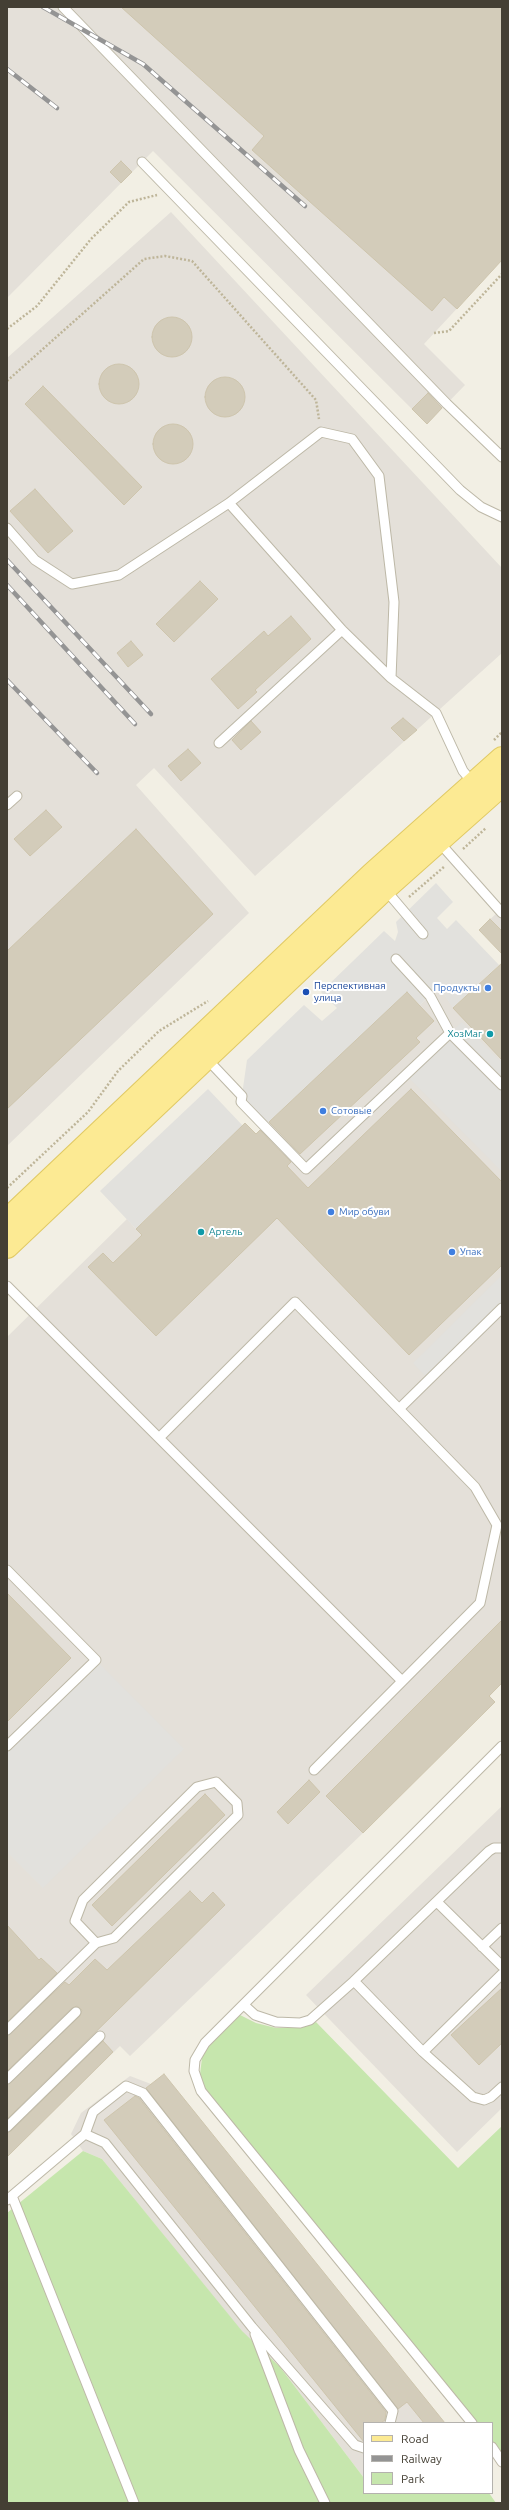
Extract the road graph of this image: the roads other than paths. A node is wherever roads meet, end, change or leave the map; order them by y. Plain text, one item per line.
1 (63, 7) edge
2 (142, 162) dead end
3 (502, 458) edge
4 (229, 503) junction
5 (502, 517) edge
6 (7, 528) edge
7 (342, 630) junction
8 (391, 678) junction
9 (219, 743) dead end
10 (502, 758) edge
11 (488, 789) edge
12 (17, 796) dead end
13 (7, 805) edge
14 (431, 834) junction
15 (378, 881) junction
16 (502, 913) edge
17 (423, 934) dead end
18 (396, 959) dead end
19 (450, 1033) junction
20 (205, 1057) junction
21 (502, 1085) edge
22 (7, 1220) edge
23 (7, 1247) edge
24 (7, 1286) edge
25 (502, 1308) edge
26 (399, 1409) junction
27 (159, 1438) junction
28 (7, 1570) edge
29 (402, 1681) junction
30 (7, 1746) edge
31 (502, 1746) edge
32 (314, 1770) dead end
33 (502, 1848) edge
34 (437, 1902) junction
35 (502, 1928) edge
36 (96, 1942) junction
37 (482, 1947) junction
38 (502, 1966) edge
39 (502, 1974) edge
40 (354, 1980) junction
41 (244, 2005) junction
42 (76, 2012) dead end
43 (7, 2030) edge
44 (100, 2036) dead end
45 (423, 2052) junction
46 (7, 2079) edge
47 (502, 2087) edge
48 (7, 2127) edge
49 (85, 2134) junction
50 (9, 2198) edge
51 (252, 2327) junction
52 (390, 2422) edge
53 (471, 2422) edge
54 (363, 2448) edge
55 (493, 2448) edge
56 (502, 2462) edge
57 (134, 2503) edge
58 (325, 2503) edge

1 - 3 lane
2 - 5 lane
4 - 6 lane
4 - 7 lane
4 - 8 lane
7 - 8 lane
7 - 9 lane
8 - 11 lane
10 - 11 main road
11 - 14 main road
12 - 13 lane
14 - 15 main road
14 - 16 lane
15 - 17 lane
15 - 20 main road
15 - 22 main road
18 - 19 lane
19 - 20 lane
19 - 21 lane
20 - 23 main road
24 - 27 lane
25 - 26 lane
26 - 27 lane
26 - 29 lane
27 - 29 lane
28 - 30 lane
29 - 32 lane
31 - 41 lane
33 - 34 lane
34 - 37 lane
34 - 40 lane
35 - 37 lane
36 - 36 lane
36 - 43 lane
37 - 38 lane
39 - 45 lane
40 - 41 lane
40 - 45 lane
41 - 53 lane
42 - 46 lane
44 - 48 lane
45 - 47 lane
49 - 50 lane
49 - 51 lane
49 - 52 lane
50 - 57 lane
51 - 54 lane
51 - 58 lane
55 - 56 lane

